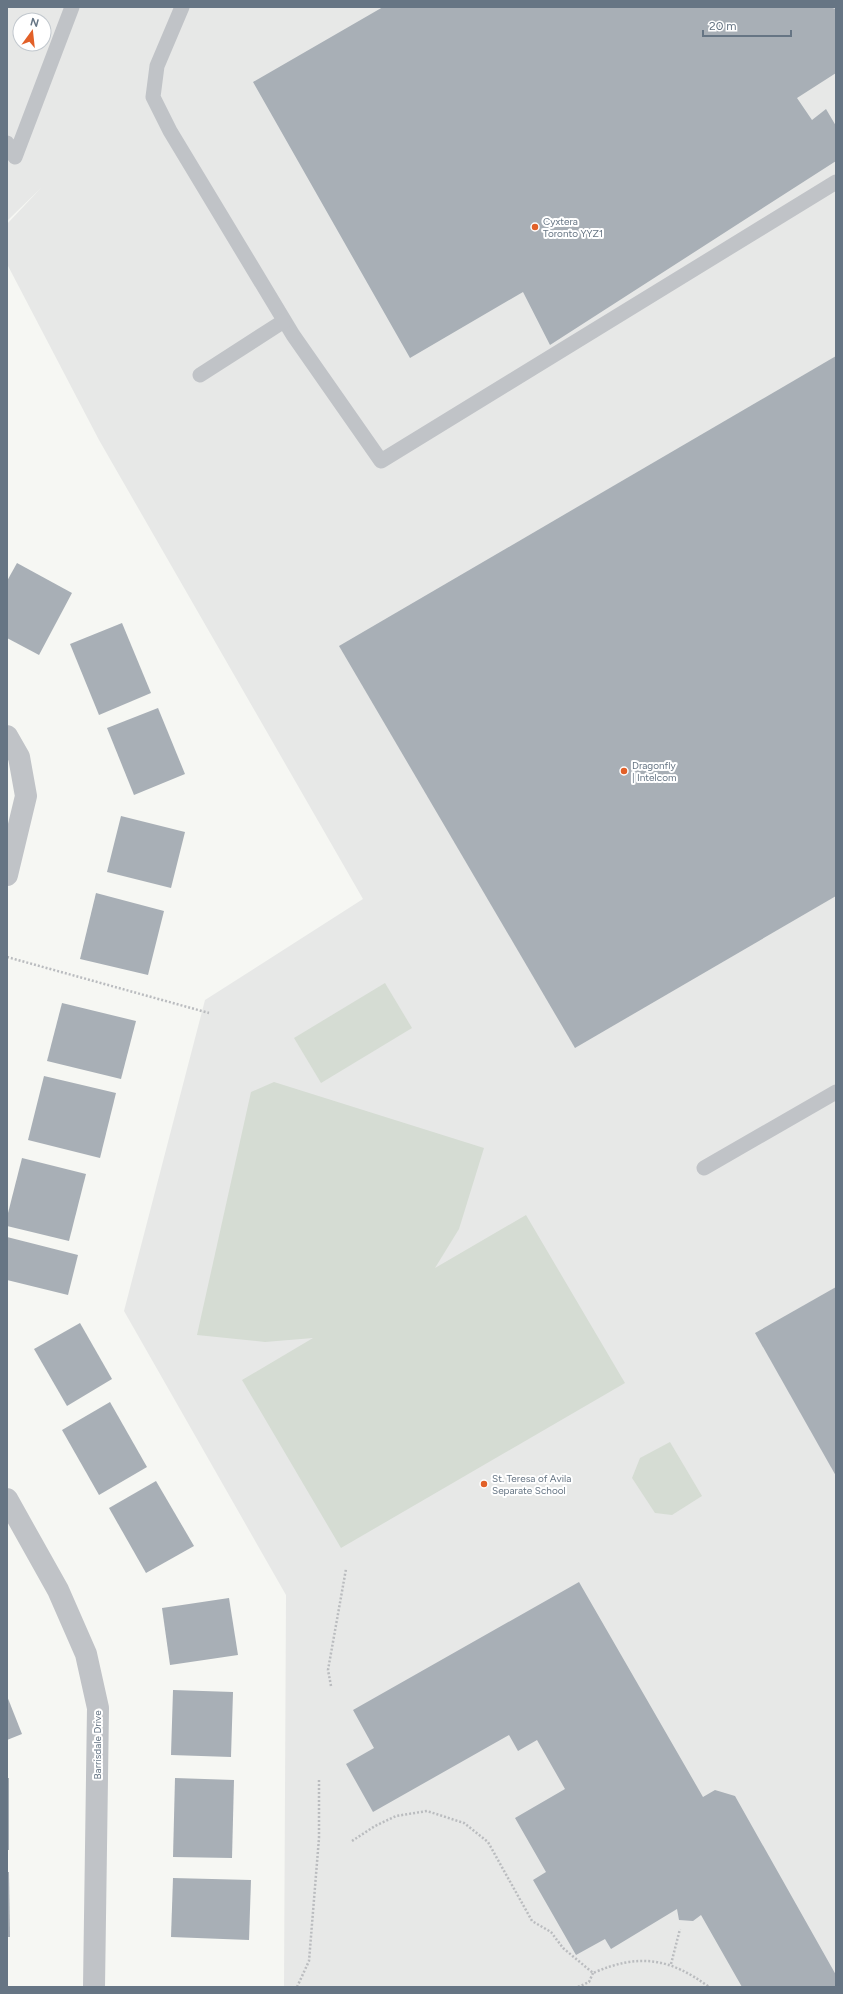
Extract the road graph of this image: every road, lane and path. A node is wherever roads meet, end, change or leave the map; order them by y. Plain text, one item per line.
1 (72, 7) edge
2 (182, 7) edge
3 (7, 143) edge
4 (836, 182) edge
5 (284, 321) junction
6 (200, 375) dead end
7 (7, 736) edge
8 (7, 875) edge
9 (7, 957) edge
10 (209, 1013) dead end
11 (836, 1092) edge
12 (704, 1168) dead end
13 (7, 1500) edge
14 (346, 1569) dead end
15 (331, 1686) dead end
16 (319, 1779) dead end
17 (352, 1841) dead end
18 (680, 1929) dead end
19 (671, 1964) junction
20 (593, 1973) junction
21 (94, 1987) edge
22 (297, 1987) edge
23 (578, 1987) edge
24 (709, 1987) edge

1 - 3 lane
2 - 5 lane
4 - 5 lane
5 - 6 lane
7 - 8 street
9 - 10 path
11 - 12 lane
13 - 21 street, Barrisdale Drive
14 - 15 path
16 - 22 path
17 - 20 path
18 - 19 path
19 - 20 path
19 - 24 path
20 - 23 path

